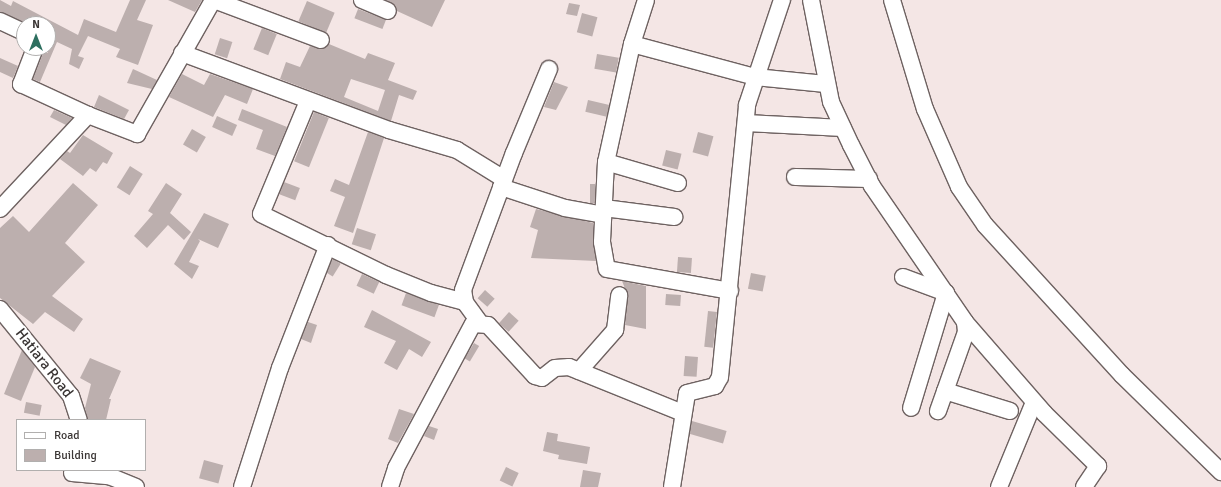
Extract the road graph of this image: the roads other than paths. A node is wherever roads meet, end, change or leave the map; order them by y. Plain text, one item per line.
1 (214, 0) edge
2 (362, 0) edge
3 (646, 0) edge
4 (782, 0) edge
5 (811, 0) edge
6 (894, 4) edge
7 (388, 11) dead end
8 (0, 21) edge
9 (16, 28) edge
10 (321, 40) dead end
11 (632, 44) junction
12 (182, 53) junction
13 (32, 56) edge
14 (549, 69) dead end
15 (755, 77) junction
16 (826, 84) junction
17 (308, 101) junction
18 (88, 115) junction
19 (746, 123) junction
20 (843, 128) junction
21 (606, 162) junction
22 (795, 176) dead end
23 (868, 179) junction
24 (502, 183) junction
25 (678, 183) dead end
26 (0, 209) edge
27 (604, 211) junction
28 (674, 217) dead end
29 (328, 245) junction
30 (903, 277) dead end
31 (730, 291) junction
32 (946, 293) junction
33 (619, 295) dead end
34 (465, 302) junction
35 (0, 309) edge
36 (965, 322) junction
37 (480, 323) junction
38 (579, 371) junction
39 (945, 391) junction
40 (1034, 402) junction
41 (911, 408) dead end
42 (938, 411) dead end
43 (1010, 411) dead end
44 (683, 413) junction
45 (79, 419) edge
46 (1221, 472) edge
47 (71, 477) edge
48 (136, 487) edge
49 (242, 487) edge
50 (390, 487) edge
51 (672, 487) edge
52 (999, 487) edge
53 (1084, 487) edge

1 - 10 street
1 - 12 street
2 - 7 street
3 - 11 street
4 - 15 street
5 - 16 street
6 - 46 street
8 - 9 street
11 - 15 street
11 - 21 street
12 - 17 street
12 - 18 street
13 - 18 street
14 - 24 street
15 - 16 street
15 - 19 street
16 - 20 street
17 - 24 street
17 - 29 street
18 - 26 street
19 - 20 street
19 - 31 street
20 - 23 street
21 - 25 street
21 - 27 street
22 - 23 street
23 - 32 street
24 - 27 street
24 - 34 street
27 - 28 street
27 - 31 street
29 - 34 street
29 - 49 street
30 - 32 street
31 - 44 street
32 - 36 street
32 - 41 street
33 - 38 street
34 - 37 street
35 - 45 street, Hatiara Road
36 - 39 street
36 - 40 street
37 - 38 street
37 - 50 street
38 - 44 street
39 - 42 street
39 - 43 street
40 - 52 street
40 - 53 street
44 - 51 street
47 - 48 street

